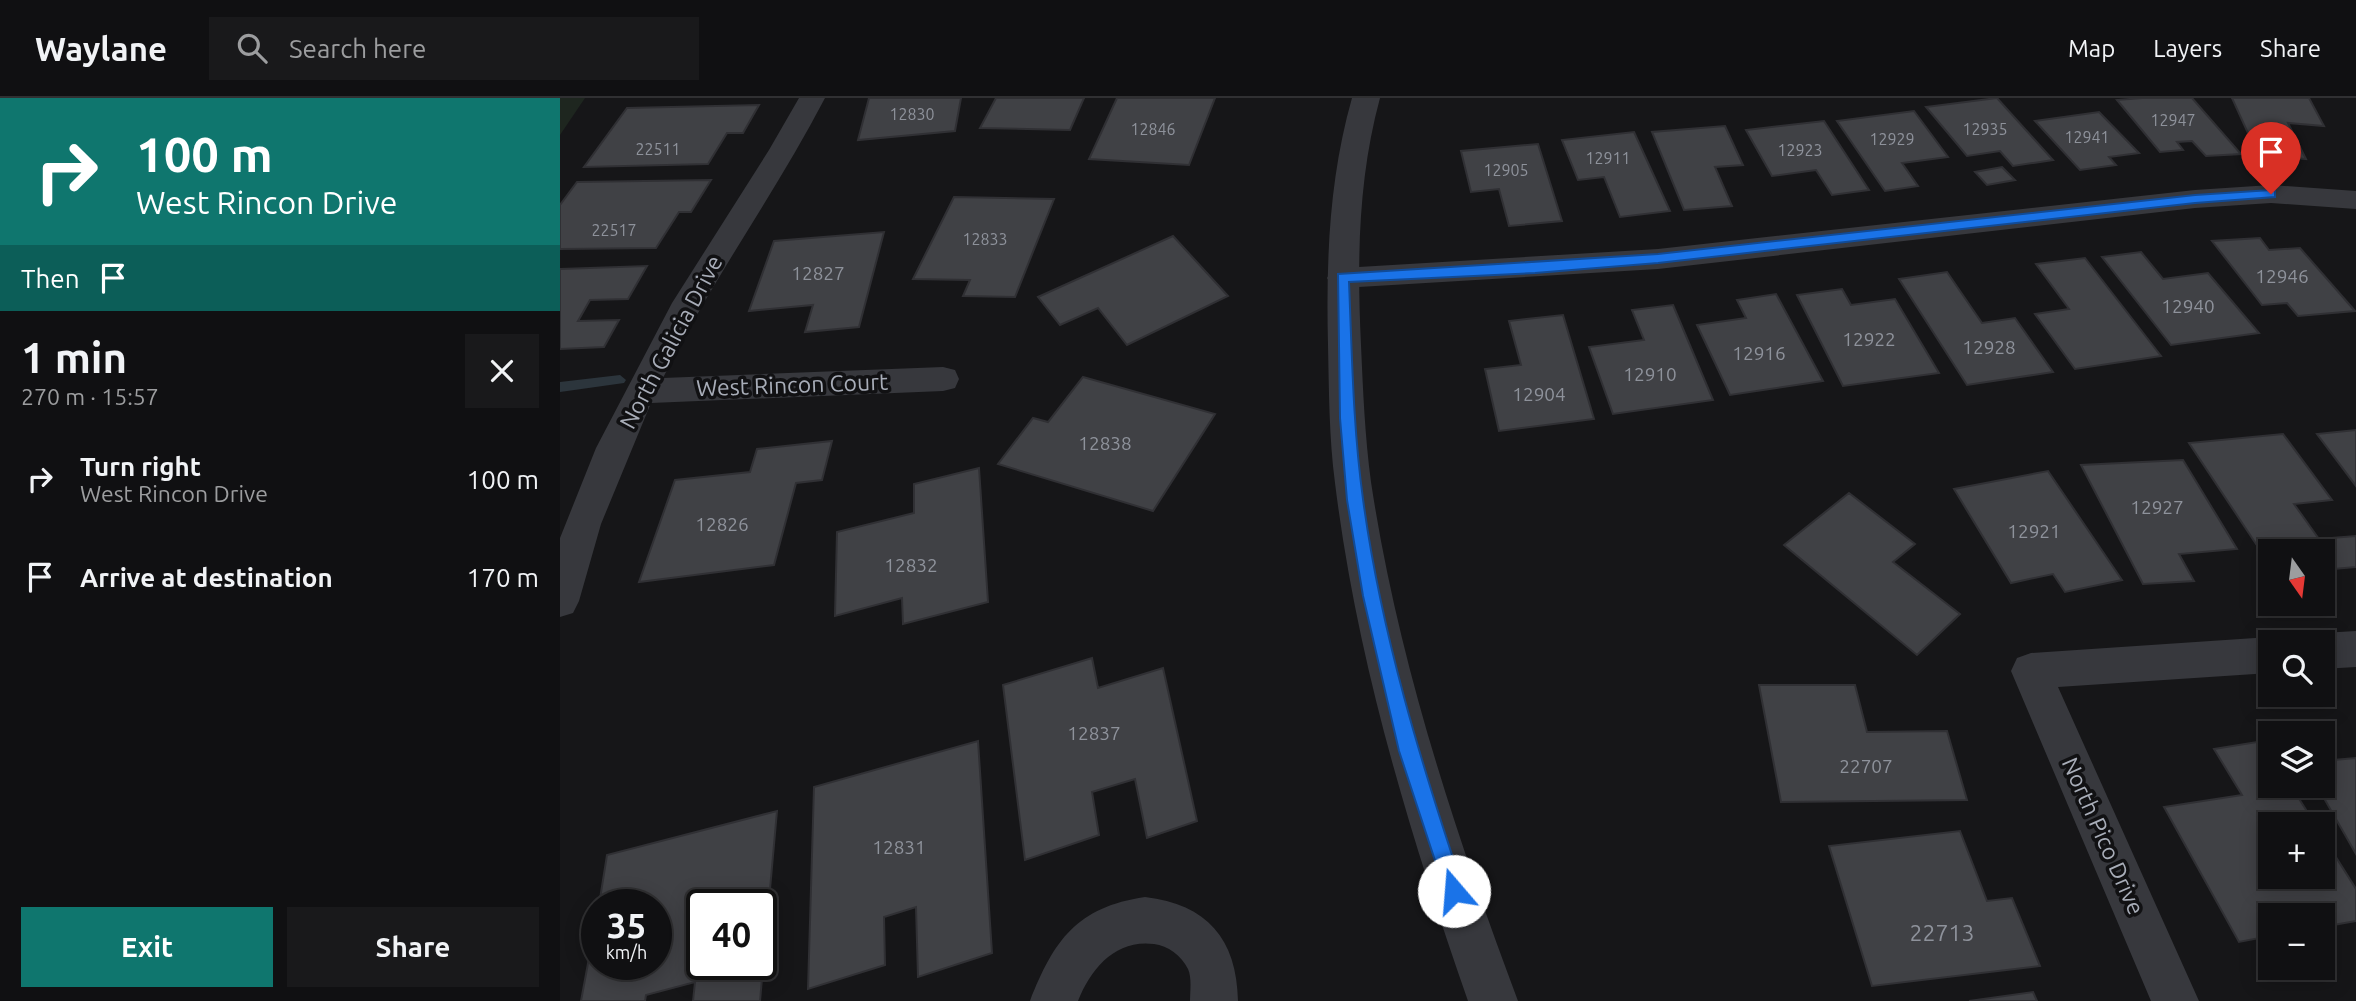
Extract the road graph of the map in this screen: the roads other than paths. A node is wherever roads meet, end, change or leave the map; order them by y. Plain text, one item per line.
1 (813, 98) edge
2 (1366, 98) edge
3 (2356, 200) edge
4 (1342, 278) junction
5 (943, 379) dead end
6 (641, 391) junction
7 (560, 601) edge
8 (2356, 649) edge
9 (2335, 650) edge
10 (2258, 656) edge
11 (1054, 1001) edge
12 (1214, 1001) edge
13 (1493, 1001) edge
14 (2175, 1001) edge

1 - 6 street, North Galicia Drive
2 - 4 street
3 - 4 street
4 - 13 street
5 - 6 street, West Rincon Court
6 - 7 street, North Galicia Drive
8 - 9 street
10 - 14 street, North Pico Drive
11 - 12 street

